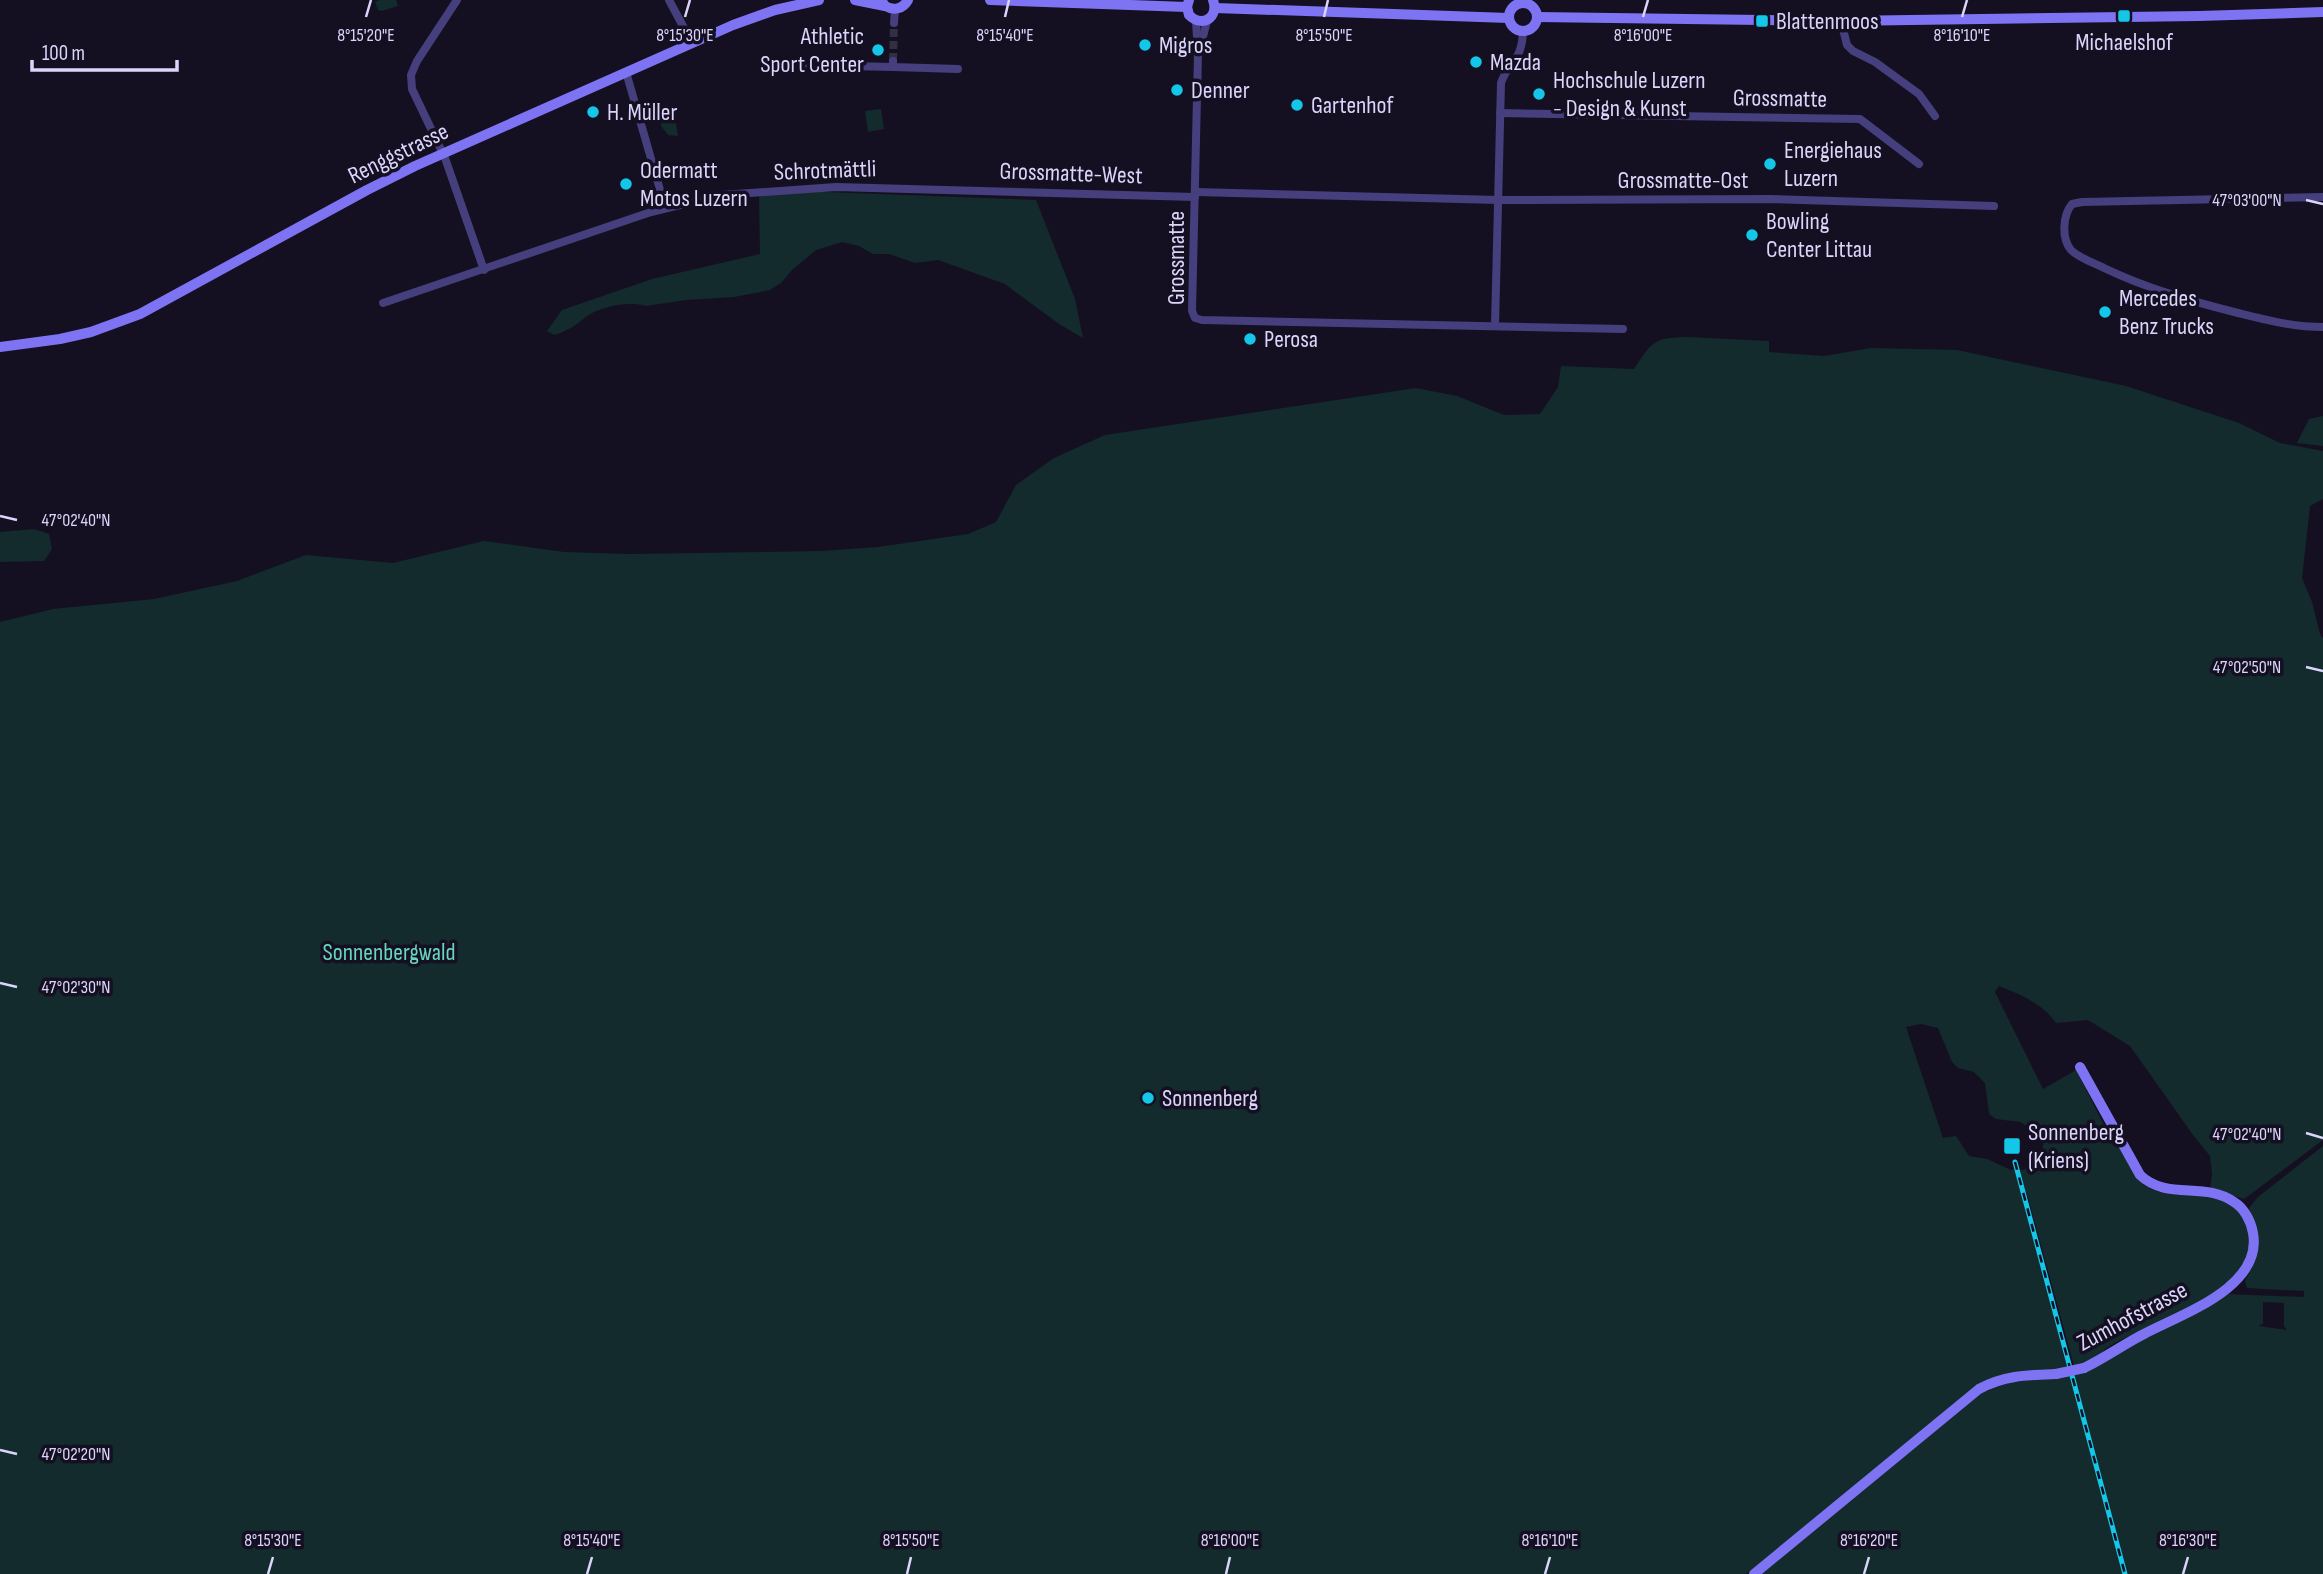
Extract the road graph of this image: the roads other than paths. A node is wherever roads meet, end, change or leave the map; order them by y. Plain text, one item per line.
1 (457, 0) edge
2 (669, 0) edge
3 (819, 0) edge
4 (855, 0) edge
5 (908, 0) edge
6 (990, 0) edge
7 (1523, 1) edge
8 (1089, 2) edge
9 (1188, 4) edge
10 (1214, 4) edge
11 (887, 5) edge
12 (2323, 12) edge
13 (1537, 17) junction
14 (1509, 18) junction
15 (1201, 21) junction
16 (1841, 21) junction
17 (894, 23) tunnel mouth
18 (1523, 31) junction
19 (692, 43) junction
20 (804, 65) dead end
21 (958, 69) dead end
22 (626, 72) junction
23 (1500, 113) junction
24 (1935, 116) dead end
25 (443, 154) junction
26 (1919, 164) dead end
27 (946, 189) joint
28 (1196, 194) junction
29 (2323, 197) edge
30 (1498, 200) junction
31 (1994, 206) dead end
32 (665, 207) junction
33 (484, 270) junction
34 (383, 303) dead end
35 (1494, 326) junction
36 (2323, 327) edge
37 (1623, 329) dead end
38 (0, 347) edge
39 (2080, 1067) dead end
40 (1754, 1574) edge

1 - 25 street
2 - 19 street
3 - 19 main road, Renggstrasse
4 - 11 main road
5 - 11 main road
6 - 8 main road
7 - 13 main road
7 - 14 main road
8 - 9 main road
9 - 15 main road
10 - 14 main road
10 - 15 main road
11 - 17 street
12 - 16 main road
13 - 16 main road
13 - 18 main road
14 - 18 main road
15 - 28 street, Grossmatte
16 - 24 street
18 - 23 street
19 - 22 main road, Renggstrasse
20 - 21 street
22 - 25 main road, Renggstrasse
22 - 32 street
23 - 26 street, Grossmatte
23 - 30 street
25 - 33 street
25 - 38 main road, Renggstrasse
27 - 28 street, Grossmatte-West
27 - 32 street, Schrotmättli
28 - 30 street, Grossmatte
28 - 35 street, Grossmatte
29 - 36 street
30 - 31 street, Grossmatte-Ost
30 - 35 street
32 - 33 street, Schrotmättli
33 - 34 street, Schrotmättli
35 - 37 street, Grossmatte
39 - 40 main road, Zumhofstrasse, bridge

